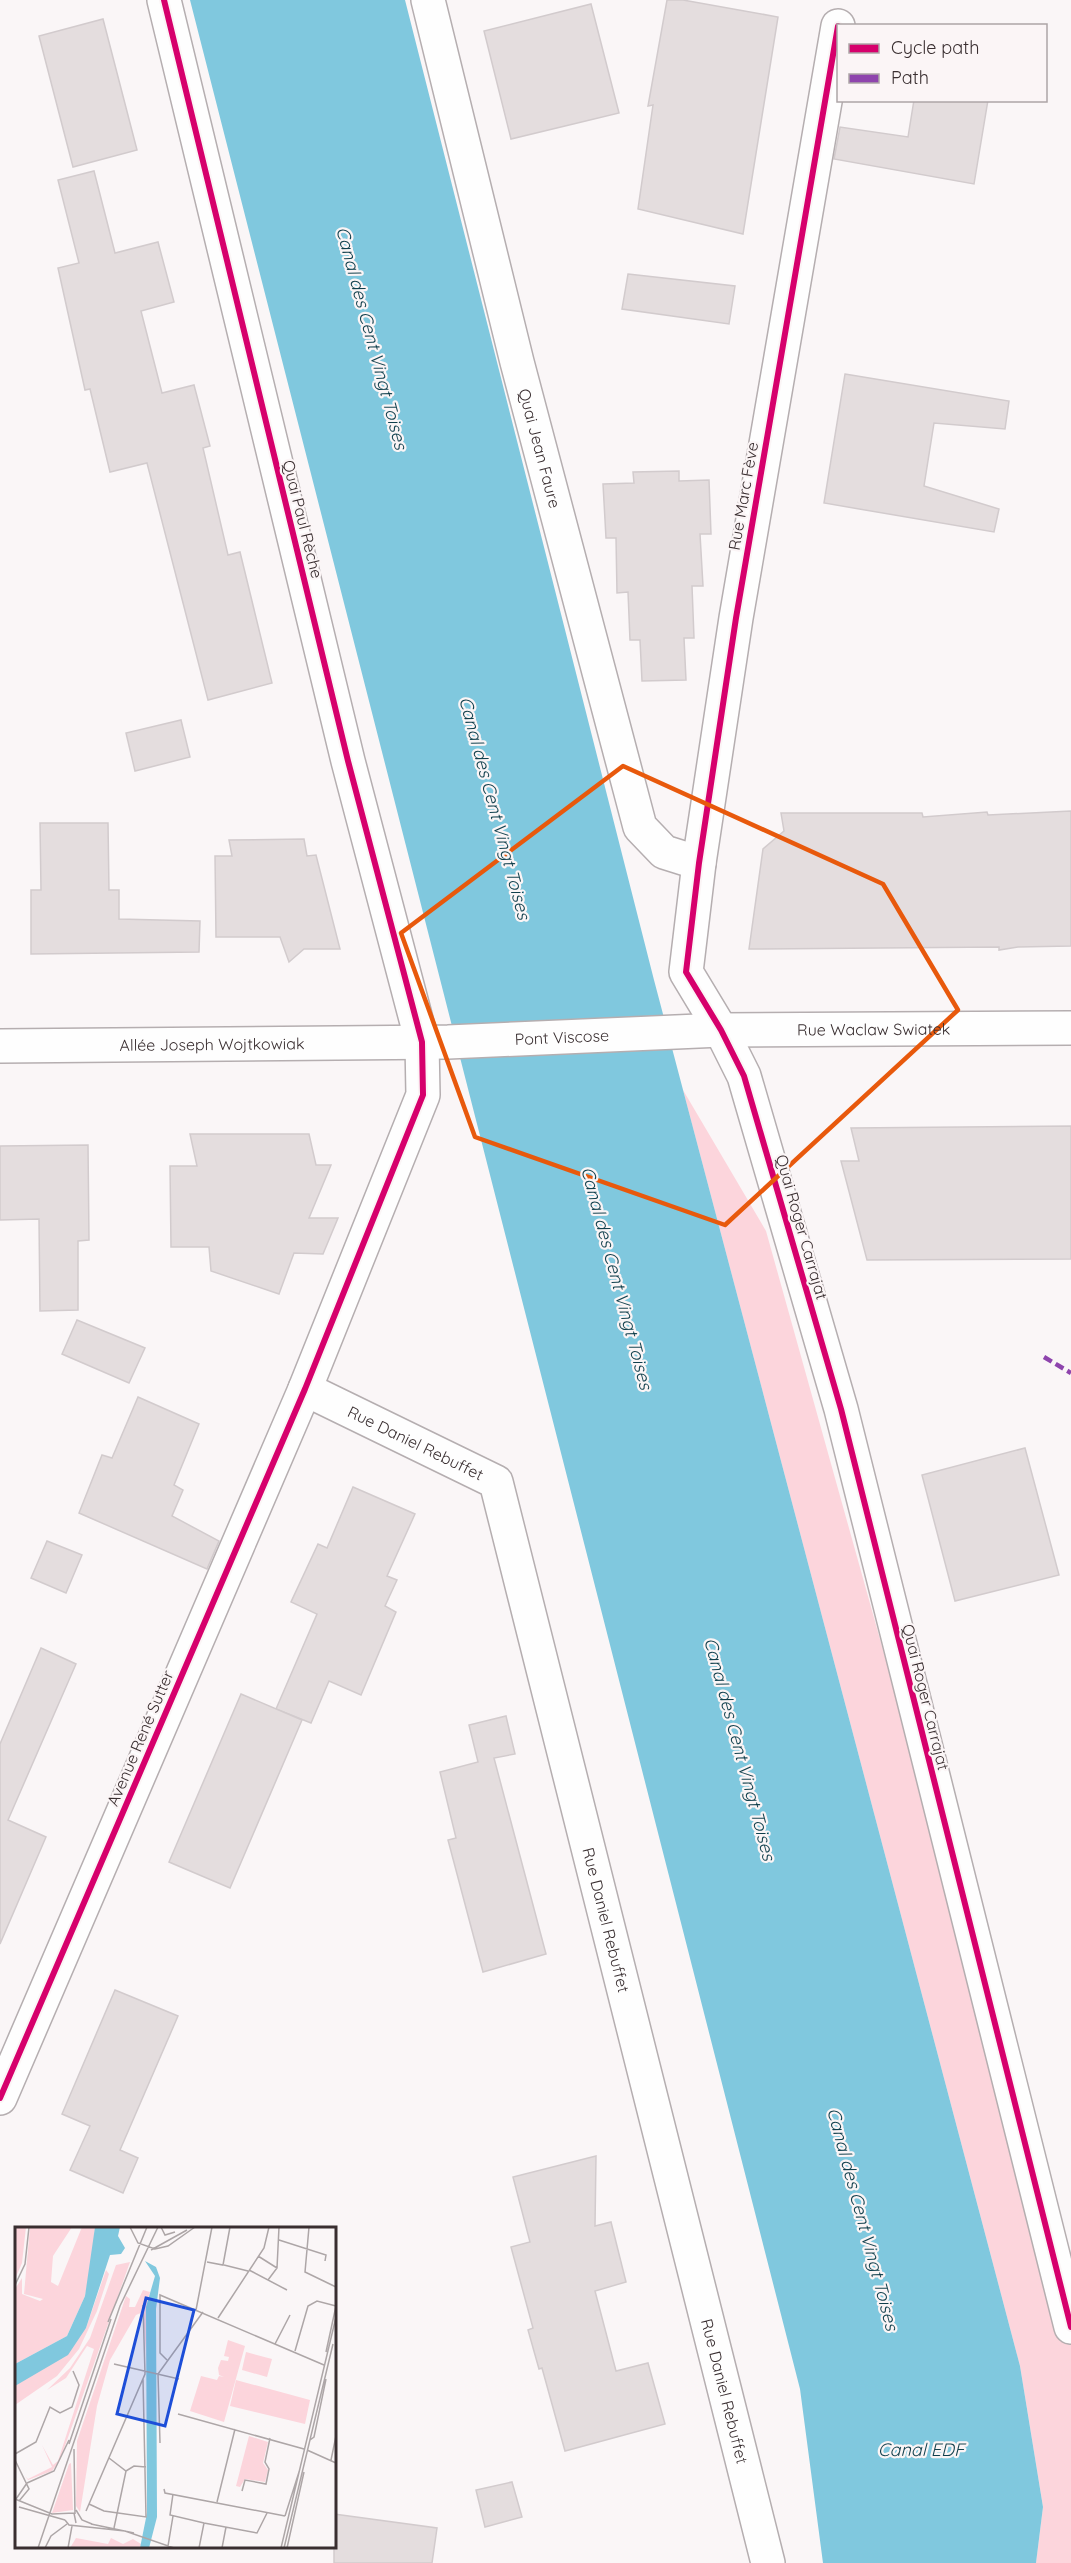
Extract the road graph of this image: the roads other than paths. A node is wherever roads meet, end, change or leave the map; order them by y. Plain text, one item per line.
1 (164, 0) edge
2 (428, 0) edge
3 (843, 0) edge
4 (839, 24) edge
5 (837, 37) edge
6 (699, 863) junction
7 (686, 972) joint
8 (1071, 1028) edge
9 (721, 1030) junction
10 (678, 1032) joint
11 (435, 1042) junction
12 (0, 1046) edge
13 (305, 1389) junction
14 (0, 2098) edge
15 (1071, 2328) edge
16 (768, 2563) edge

1 - 11 street, Quai Paul Rèche
2 - 6 street, Quai Jean Faure
3 - 4 street, Rue Marc Fève
5 - 6 street, Rue Marc Fève
6 - 7 street, Rue Marc Fève
7 - 9 street, Quai Roger Carrajat
8 - 9 street, Rue Waclaw Swiatek
9 - 10 street, Rue Waclaw Swiatek
9 - 15 street, Quai Roger Carrajat
10 - 11 street, Pont Viscose
11 - 12 street, Allée Joseph Wojtkowiak
11 - 13 street, Quai Paul Rèche
13 - 14 street, Avenue René Sutter
13 - 16 street, Rue Daniel Rebuffet

